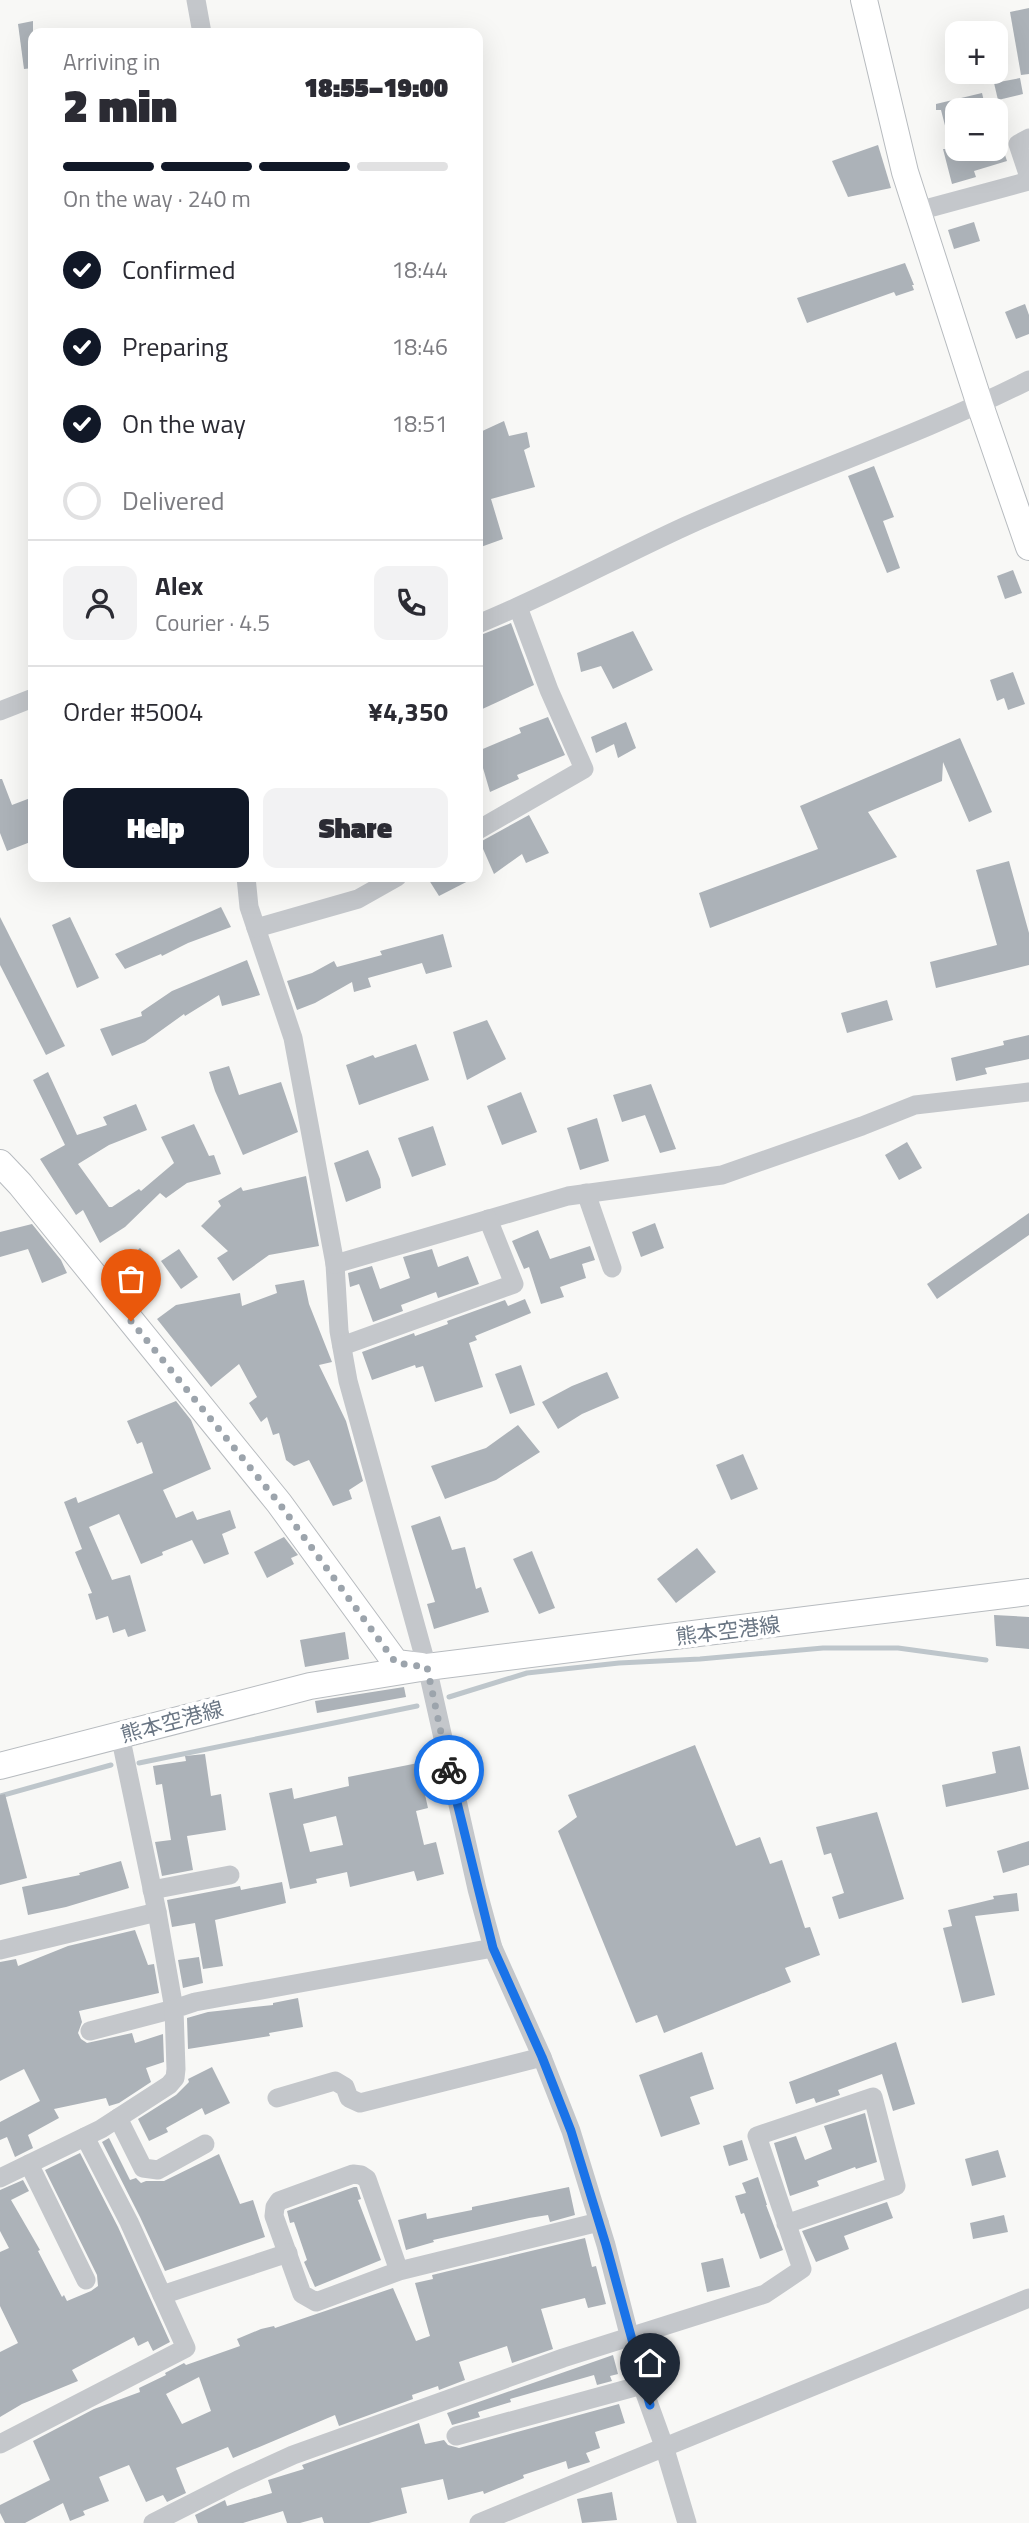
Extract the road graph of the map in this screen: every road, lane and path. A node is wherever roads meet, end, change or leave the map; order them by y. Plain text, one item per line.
1 (196, 0) edge
2 (864, 0) edge
3 (201, 28) edge
4 (1029, 138) edge
5 (1029, 179) edge
6 (918, 211) junction
7 (1029, 380) edge
8 (980, 405) junction
9 (1024, 518) edge
10 (1029, 547) edge
11 (519, 607) junction
12 (483, 622) edge
13 (28, 700) edge
14 (0, 711) edge
15 (483, 827) edge
16 (246, 882) edge
17 (388, 882) edge
18 (256, 928) junction
19 (1029, 1092) edge
20 (0, 1163) edge
21 (586, 1193) junction
22 (488, 1219) junction
23 (335, 1264) junction
24 (612, 1268) dead end
25 (342, 1346) junction
26 (1029, 1592) edge
27 (427, 1667) junction
28 (120, 1735) junction
29 (0, 1766) edge
30 (230, 1875) dead end
31 (152, 1890) junction
32 (157, 1912) junction
33 (493, 1948) junction
34 (0, 1950) edge
35 (173, 2009) junction
36 (90, 2031) dead end
37 (542, 2057) junction
38 (277, 2098) dead end
39 (118, 2118) junction
40 (85, 2137) junction
41 (205, 2144) dead end
42 (29, 2164) junction
43 (0, 2178) edge
44 (599, 2222) junction
45 (786, 2224) junction
46 (288, 2253) junction
47 (399, 2271) junction
48 (86, 2280) dead end
49 (162, 2295) junction
50 (1029, 2298) edge
51 (631, 2338) junction
52 (642, 2385) junction
53 (456, 2437) dead end
54 (0, 2444) edge
55 (664, 2446) junction
56 (153, 2523) edge
57 (479, 2523) edge
58 (687, 2523) edge

1 - 3 street
2 - 6 main road
4 - 5 street
5 - 6 street
6 - 8 main road
7 - 8 street
8 - 9 main road
8 - 11 street
9 - 10 main road
11 - 12 street
11 - 15 street
13 - 14 street
16 - 18 street
17 - 18 street
18 - 23 street
19 - 21 street
20 - 27 main road, 熊本空港線
21 - 22 street
21 - 24 street
22 - 23 street
22 - 25 street
23 - 25 street
25 - 27 street
26 - 27 main road, 熊本空港線
27 - 28 main road, 熊本空港線
27 - 33 street
28 - 29 main road, 熊本空港線
28 - 31 street
30 - 31 street
31 - 32 street
32 - 34 street
32 - 35 street
33 - 35 street
33 - 37 street
35 - 36 street
35 - 39 street
37 - 38 street
37 - 44 street
39 - 40 street
39 - 41 street
40 - 42 street
40 - 49 street
42 - 43 street
42 - 48 street
44 - 47 street
44 - 51 street
45 - 45 street
45 - 51 street
46 - 47 street
46 - 47 street
46 - 49 street
49 - 54 street
50 - 55 street
51 - 52 street
51 - 56 street
52 - 53 street
52 - 55 street
55 - 57 street
55 - 58 street

